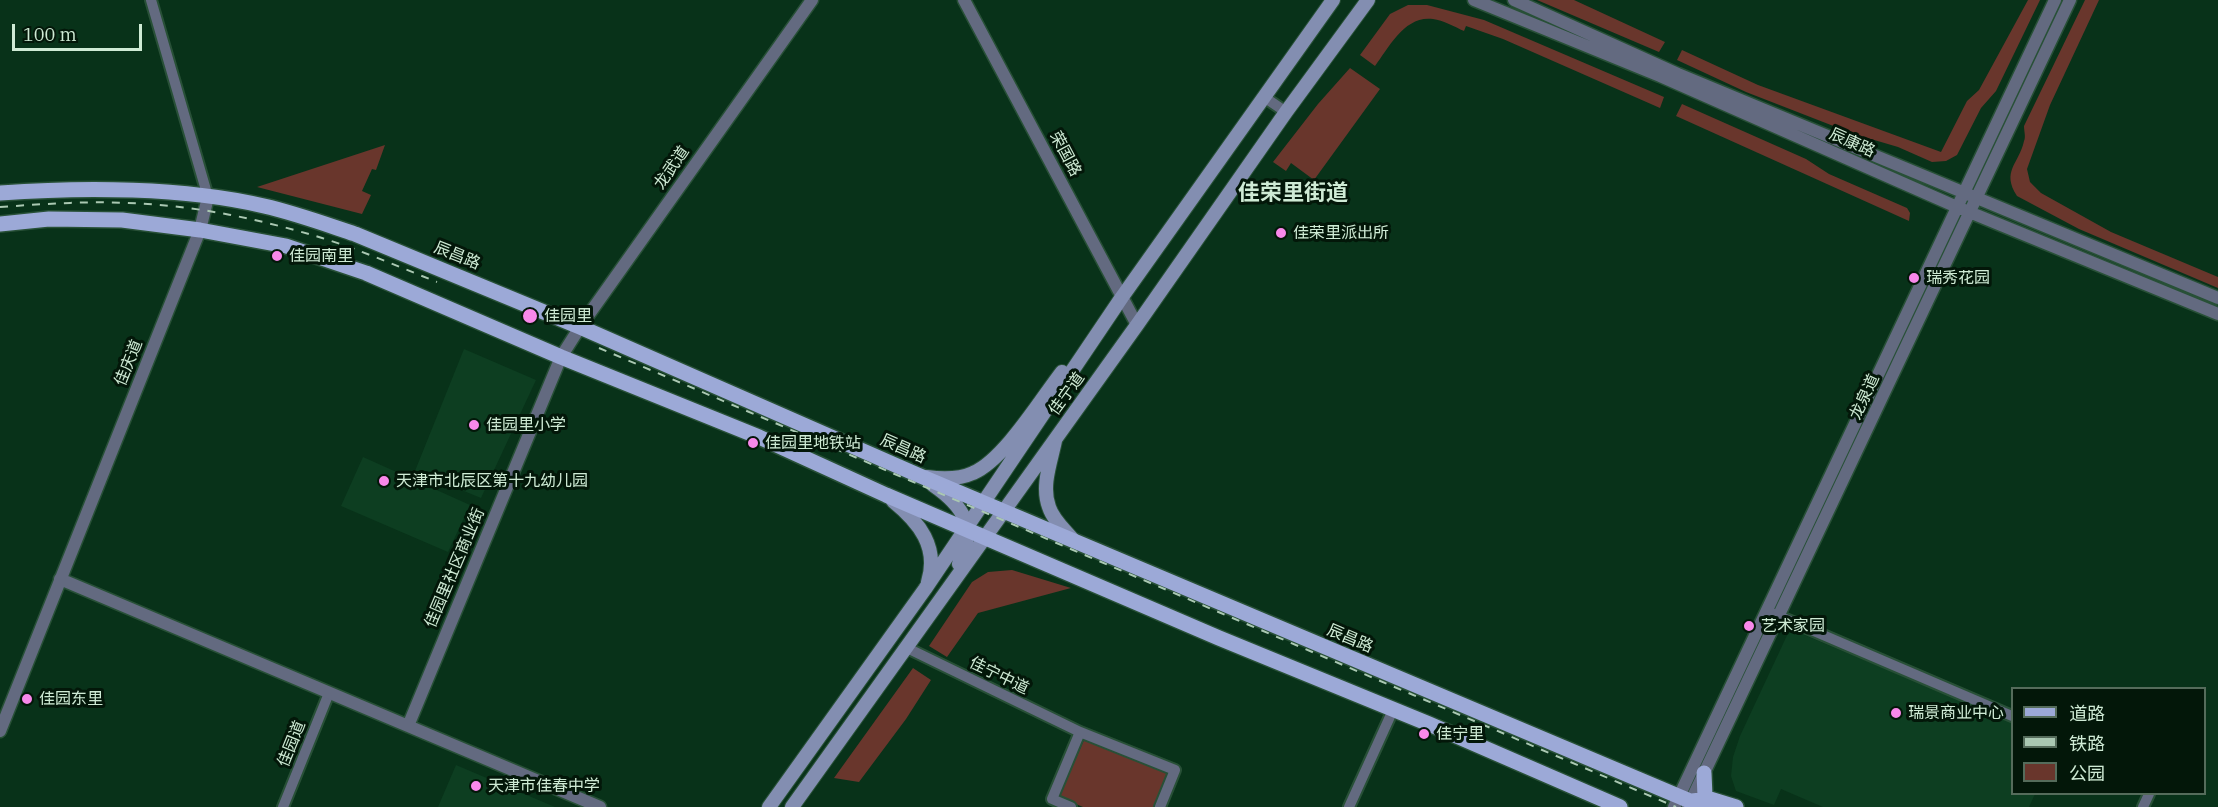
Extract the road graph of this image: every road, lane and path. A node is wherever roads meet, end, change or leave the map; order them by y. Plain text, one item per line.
1 (152, 0) edge
2 (812, 0) edge
3 (964, 0) edge
4 (1333, 0) edge
5 (1368, 0) edge
6 (1474, 0) edge
7 (1514, 0) edge
8 (2055, 0) edge
9 (2070, 0) edge
10 (1264, 97) junction
11 (1286, 112) junction
12 (0, 193) edge
13 (1963, 194) junction
14 (208, 197) junction
15 (1977, 199) junction
16 (1957, 207) junction
17 (1970, 213) junction
18 (0, 224) edge
19 (200, 230) junction
20 (1122, 297) junction
21 (2218, 298) edge
22 (2218, 314) edge
23 (1137, 325) junction
24 (580, 327) junction
25 (1093, 341) junction
26 (561, 357) junction
27 (1056, 438) junction
28 (918, 475) junction
29 (886, 495) junction
30 (984, 503) junction
31 (1003, 512) junction
32 (967, 528) junction
33 (986, 536) junction
34 (1076, 543) junction
35 (60, 579) junction
36 (948, 588) junction
37 (925, 589) junction
38 (1773, 614) junction
39 (905, 647) junction
40 (329, 693) junction
41 (1393, 710) junction
42 (2011, 715) edge
43 (408, 726) junction
44 (0, 731) edge
45 (1080, 732) junction
46 (1698, 771) junction
47 (1693, 804) edge
48 (283, 807) edge
49 (600, 807) edge
50 (769, 807) edge
51 (792, 807) edge
52 (1071, 807) edge
53 (1160, 807) edge
54 (1349, 807) edge
55 (1620, 807) edge
56 (1736, 807) edge

1 - 14 street, 佳庆道
2 - 24 street, 龙武道
3 - 20 street, 荣国路
4 - 10 main road, 佳宁道
5 - 11 main road, 佳宁道
6 - 16 street, 辰康路
7 - 13 street, 辰康路
8 - 13 street, 龙泉道
9 - 15 street, 龙泉道
10 - 11 street
10 - 20 main road, 佳宁道
11 - 23 main road, 佳宁道
12 - 14 main road, 辰昌路
13 - 15 street, 辰康路
13 - 16 street, 龙泉道
14 - 19 street, 佳庆道
14 - 24 main road, 辰昌路
15 - 17 street, 龙泉道
15 - 21 street, 辰康路
16 - 17 street, 辰康路
16 - 38 street, 龙泉道
17 - 22 street, 辰康路
17 - 38 street, 龙泉道
18 - 19 main road
19 - 26 main road
19 - 35 street, 佳庆道
20 - 23 street, 荣国路
20 - 25 main road, 佳宁道
23 - 27 main road, 佳宁道
24 - 26 street, 龙武道
24 - 28 main road, 辰昌路
25 - 28 main road
25 - 30 main road, 佳宁道
26 - 29 main road
26 - 43 street, 佳园里社区商业街
27 - 31 main road, 佳宁道
27 - 34 main road
28 - 30 main road, 辰昌路
28 - 32 main road
29 - 32 main road
29 - 37 main road
30 - 31 main road, 辰昌路
30 - 32 main road, 佳宁道
31 - 33 main road, 佳宁道
31 - 34 main road, 辰昌路
32 - 33 main road
32 - 36 main road
32 - 37 main road, 佳宁道
33 - 36 main road, 佳宁道
33 - 41 main road
34 - 47 main road, 辰昌路
35 - 40 street
35 - 44 street, 佳庆道
36 - 39 main road, 佳宁道
37 - 50 main road, 佳宁道
38 - 42 street
38 - 46 street, 龙泉道
39 - 45 street, 佳宁中道
39 - 51 main road, 佳宁道
40 - 43 street
40 - 48 street, 佳园道
41 - 54 street
41 - 55 main road
43 - 49 street
45 - 52 street
45 - 53 street, 佳宁中道
46 - 47 street, 龙泉道
46 - 47 main road
47 - 56 main road, 辰昌路

